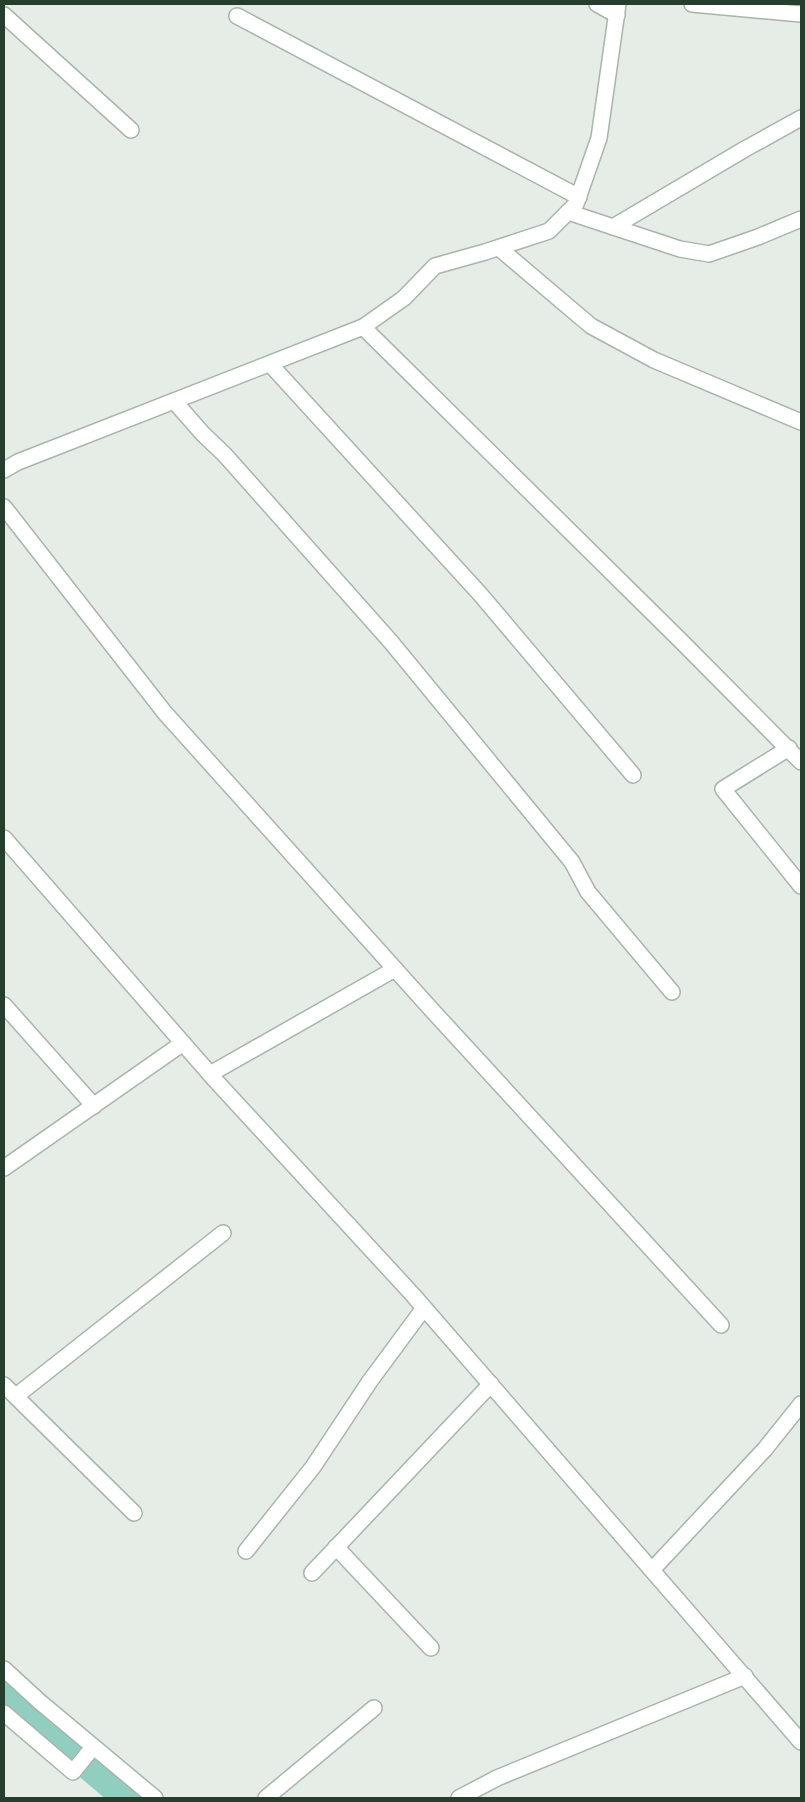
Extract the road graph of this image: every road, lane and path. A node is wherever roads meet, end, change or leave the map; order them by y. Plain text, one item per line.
1 (598, 4) edge
2 (692, 4) edge
3 (618, 9) edge
4 (801, 14) edge
5 (4, 15) edge
6 (237, 16) dead end
7 (801, 118) edge
8 (131, 130) dead end
9 (579, 197) junction
10 (568, 212) junction
11 (801, 219) edge
12 (613, 227) junction
13 (499, 248) junction
14 (363, 328) junction
15 (270, 364) junction
16 (174, 402) junction
17 (801, 422) edge
18 (4, 470) edge
19 (4, 507) edge
20 (789, 748) junction
21 (801, 762) edge
22 (633, 775) dead end
23 (4, 838) edge
24 (801, 886) edge
25 (395, 968) junction
26 (672, 992) dead end
27 (4, 1004) edge
28 (183, 1043) junction
29 (210, 1074) junction
30 (94, 1106) junction
31 (4, 1168) edge
32 (224, 1233) dead end
33 (424, 1308) junction
34 (721, 1325) dead end
35 (491, 1384) junction
36 (4, 1385) edge
37 (16, 1396) junction
38 (801, 1404) edge
39 (134, 1513) dead end
40 (336, 1547) junction
41 (246, 1551) dead end
42 (652, 1570) junction
43 (312, 1573) dead end
44 (431, 1648) dead end
45 (4, 1670) edge
46 (745, 1676) junction
47 (374, 1708) dead end
48 (4, 1713) edge
49 (801, 1742) edge
50 (91, 1750) junction
51 (155, 1798) edge
52 (266, 1798) edge
53 (459, 1798) edge

1 - 3 street
2 - 4 street
3 - 9 street
5 - 8 street
6 - 9 street
7 - 12 street
9 - 10 street
10 - 12 street
10 - 13 street
11 - 12 street
13 - 14 street
13 - 17 street
14 - 15 street
14 - 20 street
15 - 16 street
15 - 22 street
16 - 18 street
16 - 26 street
19 - 25 street
20 - 21 street
20 - 24 street
23 - 28 street
25 - 29 street
25 - 34 street
27 - 30 street
28 - 29 street
28 - 30 street
29 - 33 street
30 - 31 street
32 - 37 street
33 - 35 street
33 - 41 street
35 - 40 street
35 - 42 street
36 - 37 street
37 - 39 street
38 - 42 street
40 - 43 street
40 - 44 street
42 - 46 street
45 - 50 street
46 - 49 street
46 - 53 street
47 - 52 street
48 - 50 street
50 - 51 street

